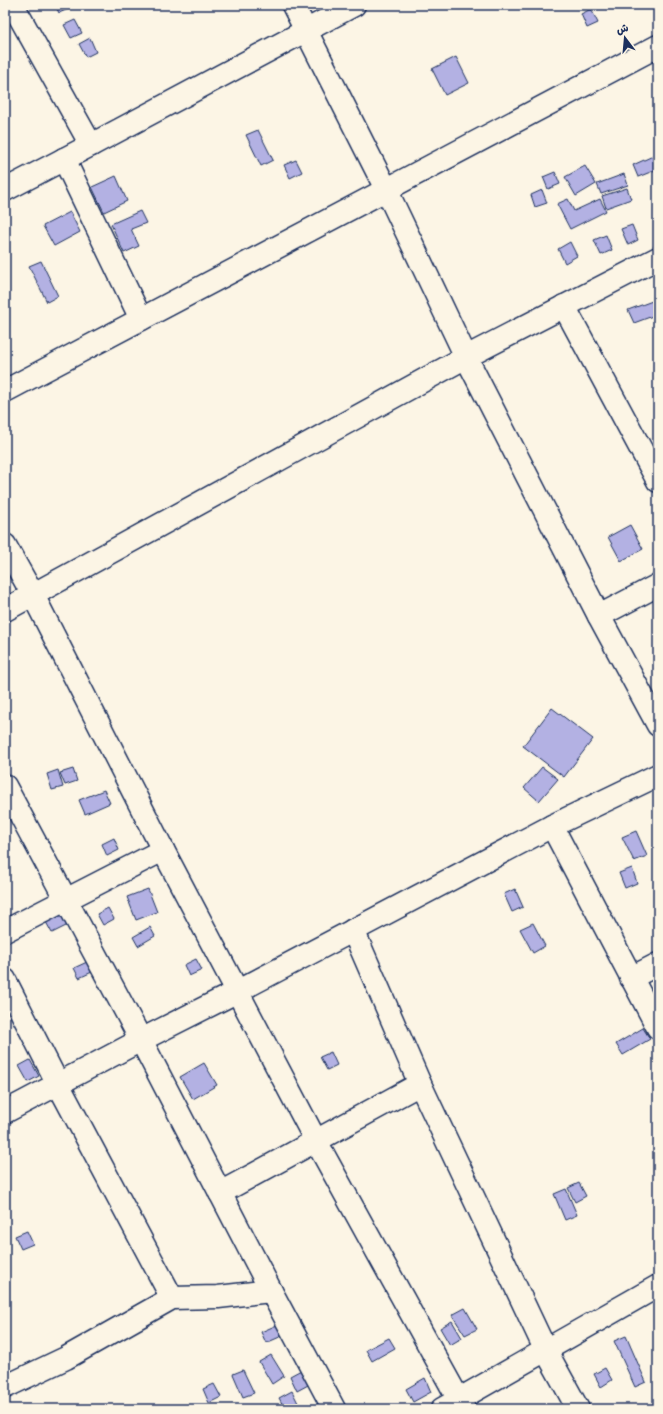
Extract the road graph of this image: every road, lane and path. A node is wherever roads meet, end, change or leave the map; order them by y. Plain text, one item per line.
1 (13, 5) edge
2 (293, 5) edge
3 (354, 5) edge
4 (306, 30) junction
5 (658, 46) edge
6 (91, 146) junction
7 (64, 159) junction
8 (386, 189) junction
9 (5, 190) edge
10 (658, 258) edge
11 (564, 306) junction
12 (141, 319) junction
13 (466, 357) junction
14 (5, 391) edge
15 (658, 481) edge
16 (5, 545) edge
17 (658, 585) edge
18 (33, 595) junction
19 (5, 610) edge
20 (599, 616) junction
21 (658, 725) edge
22 (658, 775) edge
23 (5, 786) edge
24 (552, 826) junction
25 (163, 850) junction
26 (66, 899) junction
27 (353, 930) junction
28 (5, 932) edge
29 (658, 964) edge
30 (631, 978) junction
31 (5, 980) edge
32 (238, 991) junction
33 (658, 1028) edge
34 (141, 1040) junction
35 (58, 1084) junction
36 (420, 1084) junction
37 (5, 1112) edge
38 (316, 1141) junction
39 (220, 1193) junction
40 (658, 1286) edge
41 (271, 1291) junction
42 (172, 1298) junction
43 (545, 1350) junction
44 (5, 1387) edge
45 (455, 1406) edge
46 (334, 1409) edge
47 (578, 1409) edge

1 - 6 street
2 - 4 street
3 - 4 street
4 - 6 street
4 - 8 street
5 - 8 street
6 - 7 street
7 - 9 street
7 - 12 street
8 - 12 street
8 - 13 street
10 - 11 street
11 - 13 street
11 - 15 street
12 - 14 street
13 - 18 street
13 - 20 street
16 - 18 street
17 - 20 street
18 - 19 street
18 - 25 street
20 - 21 street
22 - 24 street
23 - 26 street
24 - 27 street
24 - 30 street
25 - 26 street
25 - 32 street
26 - 28 street
26 - 34 street
27 - 32 street
27 - 36 street
29 - 30 street
30 - 33 street
31 - 35 street
32 - 34 street
32 - 38 street
34 - 35 street
34 - 39 street
35 - 37 street
35 - 42 street
36 - 38 street
36 - 43 street
38 - 39 street
38 - 45 street
39 - 41 street
40 - 43 street
41 - 42 street
41 - 46 street
42 - 44 street
43 - 45 street
43 - 47 street

